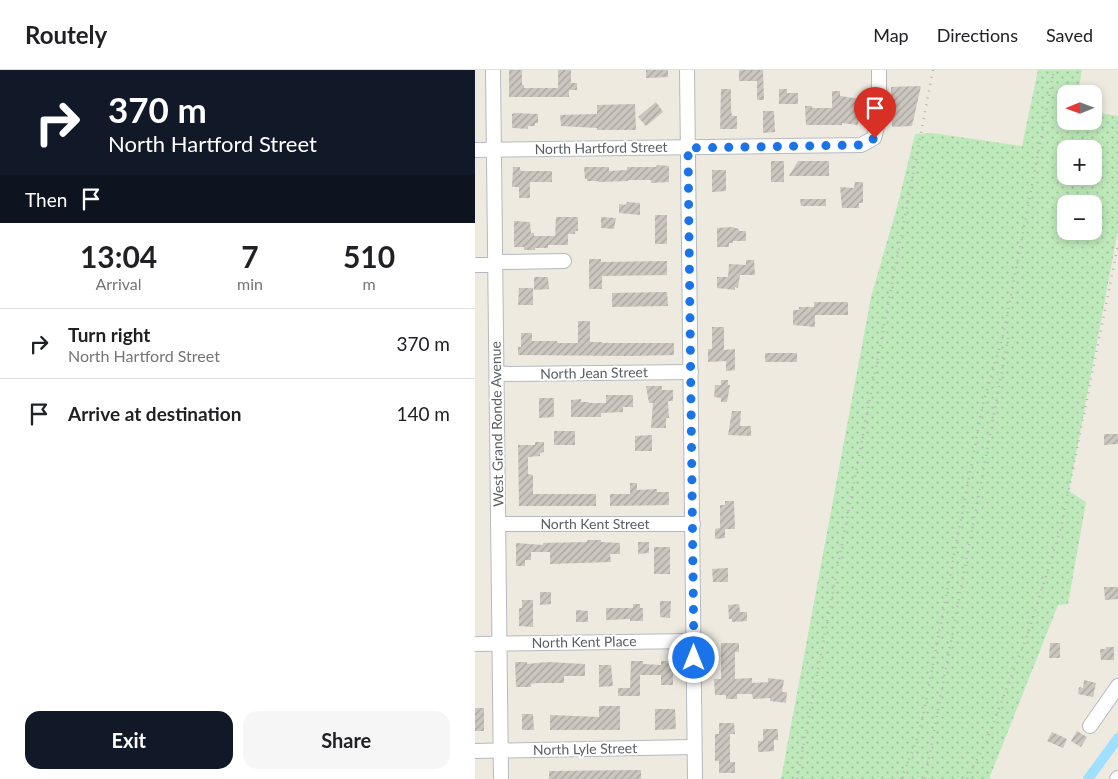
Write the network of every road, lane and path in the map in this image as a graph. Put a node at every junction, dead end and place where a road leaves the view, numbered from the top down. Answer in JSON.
{"nodes":[{"id":1,"x":493,"y":70,"type":"edge"},
{"id":2,"x":687,"y":70,"type":"edge"},
{"id":3,"x":879,"y":70,"type":"edge"},
{"id":4,"x":688,"y":148,"type":"junction"},
{"id":5,"x":475,"y":150,"type":"edge"},
{"id":6,"x":494,"y":150,"type":"junction"},
{"id":7,"x":565,"y":261,"type":"dead end"},
{"id":8,"x":495,"y":263,"type":"junction"},
{"id":9,"x":475,"y":265,"type":"edge"},
{"id":10,"x":691,"y":372,"type":"junction"},
{"id":11,"x":497,"y":374,"type":"junction"},
{"id":12,"x":498,"y":524,"type":"junction"},
{"id":13,"x":693,"y":524,"type":"junction"},
{"id":14,"x":694,"y":641,"type":"junction"},
{"id":15,"x":475,"y":644,"type":"edge"},
{"id":16,"x":499,"y":644,"type":"junction"},
{"id":17,"x":1118,"y":686,"type":"edge"},
{"id":18,"x":1089,"y":726,"type":"dead end"},
{"id":19,"x":694,"y":747,"type":"junction"},
{"id":20,"x":501,"y":750,"type":"junction"},
{"id":21,"x":475,"y":751,"type":"edge"},
{"id":22,"x":501,"y":779,"type":"edge"},
{"id":23,"x":695,"y":779,"type":"edge"}],
"edges":[{"from":1,"to":6,"type":"street","name":"West Grand Ronde Avenue"},
{"from":2,"to":4,"type":"street"},
{"from":3,"to":4,"type":"street","name":"North Hartford Street"},
{"from":4,"to":6,"type":"street","name":"North Hartford Street"},
{"from":4,"to":10,"type":"street"},
{"from":5,"to":6,"type":"street","name":"North Hartford Street"},
{"from":6,"to":8,"type":"street","name":"West Grand Ronde Avenue"},
{"from":7,"to":8,"type":"street"},
{"from":8,"to":9,"type":"street"},
{"from":8,"to":11,"type":"street","name":"West Grand Ronde Avenue"},
{"from":10,"to":11,"type":"street","name":"North Jean Street"},
{"from":10,"to":13,"type":"street"},
{"from":11,"to":12,"type":"street","name":"West Grand Ronde Avenue"},
{"from":12,"to":13,"type":"street","name":"North Kent Street"},
{"from":12,"to":16,"type":"street","name":"West Grand Ronde Avenue"},
{"from":13,"to":14,"type":"street"},
{"from":14,"to":16,"type":"street","name":"North Kent Place"},
{"from":14,"to":19,"type":"street"},
{"from":15,"to":16,"type":"street","name":"North Kent Place"},
{"from":16,"to":20,"type":"street","name":"West Grand Ronde Avenue"},
{"from":17,"to":18,"type":"street"},
{"from":19,"to":20,"type":"street","name":"North Lyle Street"},
{"from":19,"to":23,"type":"street"},
{"from":20,"to":21,"type":"street","name":"North Lyle Street"},
{"from":20,"to":22,"type":"street","name":"West Grand Ronde Avenue"}]}
